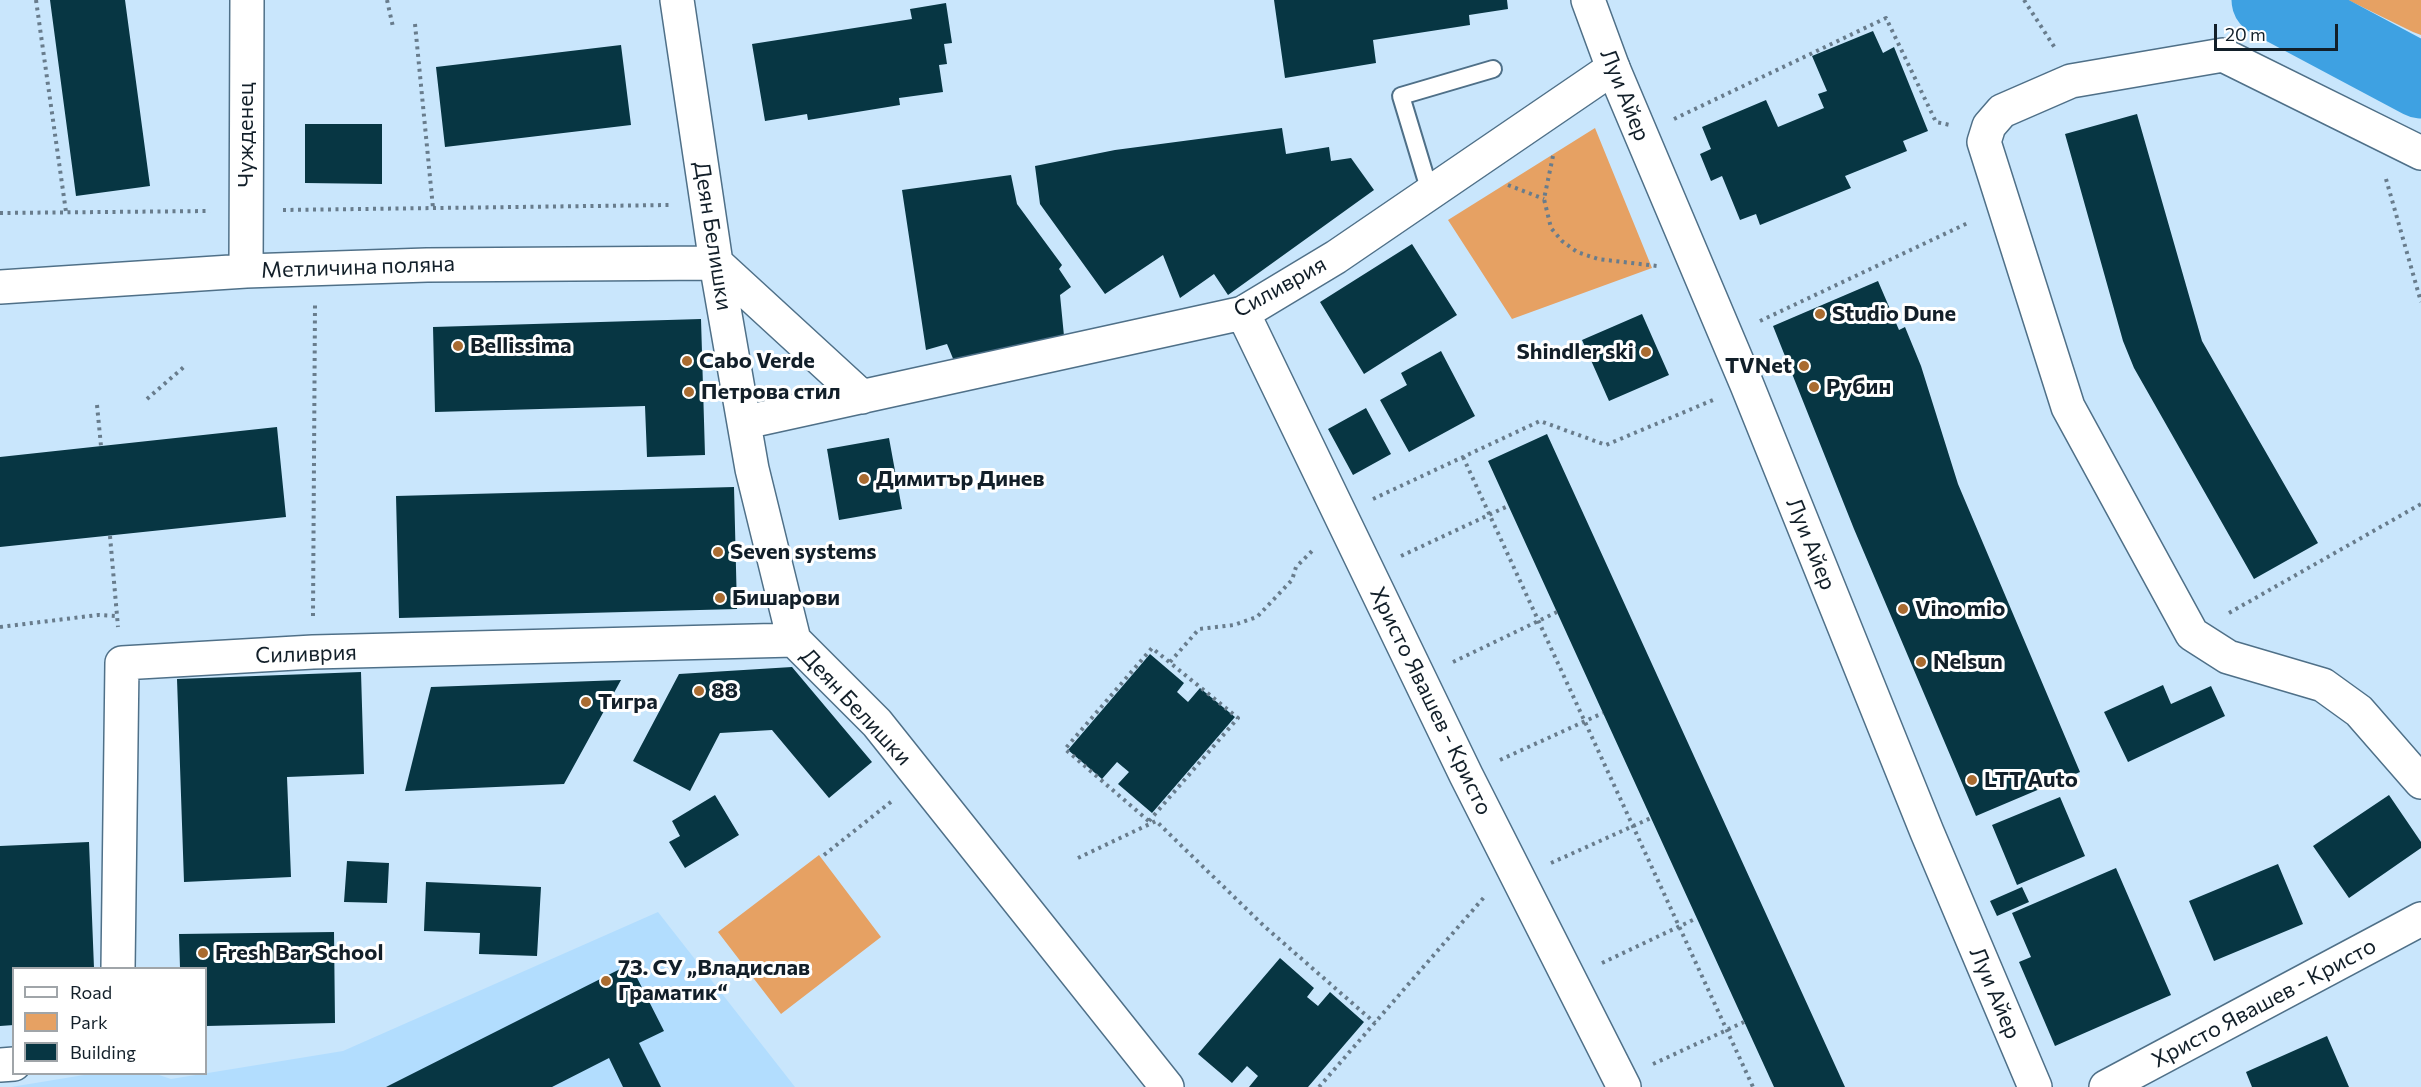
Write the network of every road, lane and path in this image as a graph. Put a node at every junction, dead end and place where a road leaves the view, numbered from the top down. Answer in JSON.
{"nodes":[{"id":1,"x":36,"y":0,"type":"edge"},
{"id":2,"x":246,"y":0,"type":"edge"},
{"id":3,"x":387,"y":0,"type":"edge"},
{"id":4,"x":677,"y":0,"type":"edge"},
{"id":5,"x":1588,"y":0,"type":"edge"},
{"id":6,"x":2024,"y":0,"type":"edge"},
{"id":7,"x":414,"y":24,"type":"dead end"},
{"id":8,"x":393,"y":27,"type":"dead end"},
{"id":9,"x":1613,"y":68,"type":"junction"},
{"id":10,"x":1493,"y":69,"type":"dead end"},
{"id":11,"x":2071,"y":81,"type":"junction"},
{"id":12,"x":2371,"y":127,"type":"junction"},
{"id":13,"x":1986,"y":133,"type":"junction"},
{"id":14,"x":1641,"y":134,"type":"junction"},
{"id":15,"x":2421,"y":153,"type":"edge"},
{"id":16,"x":1554,"y":155,"type":"dead end"},
{"id":17,"x":1430,"y":192,"type":"junction"},
{"id":18,"x":708,"y":204,"type":"junction"},
{"id":19,"x":2003,"y":207,"type":"junction"},
{"id":20,"x":433,"y":208,"type":"junction"},
{"id":21,"x":246,"y":210,"type":"junction"},
{"id":22,"x":66,"y":212,"type":"junction"},
{"id":23,"x":0,"y":213,"type":"edge"},
{"id":24,"x":716,"y":263,"type":"junction"},
{"id":25,"x":315,"y":268,"type":"junction"},
{"id":26,"x":246,"y":271,"type":"junction"},
{"id":27,"x":1699,"y":271,"type":"junction"},
{"id":28,"x":0,"y":287,"type":"edge"},
{"id":29,"x":2421,"y":302,"type":"edge"},
{"id":30,"x":1242,"y":313,"type":"junction"},
{"id":31,"x":1727,"y":337,"type":"junction"},
{"id":32,"x":185,"y":366,"type":"dead end"},
{"id":33,"x":1747,"y":385,"type":"junction"},
{"id":34,"x":862,"y":397,"type":"junction"},
{"id":35,"x":147,"y":399,"type":"dead end"},
{"id":36,"x":96,"y":405,"type":"dead end"},
{"id":37,"x":746,"y":422,"type":"junction"},
{"id":38,"x":101,"y":446,"type":"dead end"},
{"id":39,"x":1463,"y":457,"type":"junction"},
{"id":40,"x":2421,"y":504,"type":"edge"},
{"id":41,"x":1508,"y":506,"type":"dead end"},
{"id":42,"x":1341,"y":515,"type":"junction"},
{"id":43,"x":1490,"y":515,"type":"junction"},
{"id":44,"x":110,"y":536,"type":"dead end"},
{"id":45,"x":1368,"y":571,"type":"junction"},
{"id":46,"x":1557,"y":612,"type":"dead end"},
{"id":47,"x":116,"y":616,"type":"junction"},
{"id":48,"x":1538,"y":621,"type":"junction"},
{"id":49,"x":0,"y":627,"type":"edge"},
{"id":50,"x":2192,"y":634,"type":"junction"},
{"id":51,"x":794,"y":640,"type":"junction"},
{"id":52,"x":313,"y":652,"type":"junction"},
{"id":53,"x":1170,"y":662,"type":"junction"},
{"id":54,"x":122,"y":663,"type":"junction"},
{"id":55,"x":1420,"y":678,"type":"junction"},
{"id":56,"x":1603,"y":713,"type":"dead end"},
{"id":57,"x":1584,"y":722,"type":"junction"},
{"id":58,"x":1467,"y":775,"type":"junction"},
{"id":59,"x":921,"y":778,"type":"junction"},
{"id":60,"x":2421,"y":782,"type":"edge"},
{"id":61,"x":1651,"y":818,"type":"dead end"},
{"id":62,"x":1150,"y":822,"type":"junction"},
{"id":63,"x":1632,"y":826,"type":"junction"},
{"id":64,"x":824,"y":855,"type":"dead end"},
{"id":65,"x":1078,"y":858,"type":"dead end"},
{"id":66,"x":1517,"y":879,"type":"junction"},
{"id":67,"x":1696,"y":918,"type":"dead end"},
{"id":68,"x":2421,"y":919,"type":"edge"},
{"id":69,"x":1679,"y":927,"type":"junction"},
{"id":70,"x":118,"y":967,"type":"edge"},
{"id":71,"x":1568,"y":978,"type":"junction"},
{"id":72,"x":1744,"y":1022,"type":"dead end"},
{"id":73,"x":1375,"y":1023,"type":"junction"},
{"id":74,"x":1726,"y":1030,"type":"junction"},
{"id":75,"x":1622,"y":1083,"type":"edge"},
{"id":76,"x":1167,"y":1087,"type":"edge"},
{"id":77,"x":1319,"y":1087,"type":"edge"},
{"id":78,"x":1753,"y":1087,"type":"edge"},
{"id":79,"x":2035,"y":1087,"type":"edge"},
{"id":80,"x":2106,"y":1087,"type":"edge"}],
"edges":[{"from":1,"to":22,"type":"path"},
{"from":2,"to":21,"type":"street","name":"Чужденец"},
{"from":3,"to":8,"type":"path"},
{"from":4,"to":18,"type":"street","name":"Деян Белишки"},
{"from":5,"to":9,"type":"street","name":"Луи Айер"},
{"from":6,"to":11,"type":"path"},
{"from":7,"to":20,"type":"path"},
{"from":9,"to":14,"type":"street","name":"Луи Айер"},
{"from":9,"to":17,"type":"street","name":"Силиврия"},
{"from":10,"to":17,"type":"lane"},
{"from":11,"to":12,"type":"street"},
{"from":11,"to":13,"type":"street"},
{"from":12,"to":15,"type":"street"},
{"from":12,"to":29,"type":"path"},
{"from":13,"to":14,"type":"path"},
{"from":13,"to":19,"type":"street"},
{"from":14,"to":27,"type":"street","name":"Луи Айер"},
{"from":16,"to":27,"type":"path"},
{"from":17,"to":30,"type":"street","name":"Силиврия"},
{"from":18,"to":20,"type":"path"},
{"from":18,"to":24,"type":"street","name":"Деян Белишки"},
{"from":19,"to":31,"type":"path"},
{"from":19,"to":50,"type":"street"},
{"from":20,"to":21,"type":"path"},
{"from":21,"to":22,"type":"path"},
{"from":21,"to":26,"type":"street","name":"Чужденец"},
{"from":22,"to":23,"type":"path"},
{"from":24,"to":25,"type":"street","name":"Метличина поляна"},
{"from":24,"to":34,"type":"street"},
{"from":24,"to":37,"type":"street","name":"Деян Белишки"},
{"from":25,"to":26,"type":"street","name":"Метличина поляна"},
{"from":25,"to":52,"type":"path"},
{"from":26,"to":28,"type":"street","name":"Метличина поляна"},
{"from":27,"to":31,"type":"street","name":"Луи Айер"},
{"from":30,"to":34,"type":"street","name":"Силиврия"},
{"from":30,"to":42,"type":"street","name":"Христо Явашев - Кристо"},
{"from":31,"to":33,"type":"street","name":"Луи Айер"},
{"from":32,"to":35,"type":"path"},
{"from":33,"to":39,"type":"path"},
{"from":33,"to":79,"type":"street","name":"Луи Айер"},
{"from":34,"to":37,"type":"street","name":"Силиврия"},
{"from":36,"to":38,"type":"path"},
{"from":37,"to":51,"type":"street","name":"Деян Белишки"},
{"from":39,"to":42,"type":"path"},
{"from":39,"to":43,"type":"path"},
{"from":40,"to":50,"type":"path"},
{"from":41,"to":43,"type":"path"},
{"from":42,"to":45,"type":"street","name":"Христо Явашев - Кристо"},
{"from":42,"to":53,"type":"path"},
{"from":43,"to":45,"type":"path"},
{"from":43,"to":48,"type":"path"},
{"from":44,"to":47,"type":"path"},
{"from":45,"to":55,"type":"street","name":"Христо Явашев - Кристо"},
{"from":46,"to":48,"type":"path"},
{"from":47,"to":49,"type":"path"},
{"from":47,"to":54,"type":"path"},
{"from":48,"to":55,"type":"path"},
{"from":48,"to":57,"type":"path"},
{"from":50,"to":60,"type":"street"},
{"from":51,"to":52,"type":"street","name":"Силиврия"},
{"from":51,"to":59,"type":"street","name":"Деян Белишки"},
{"from":52,"to":54,"type":"street","name":"Силиврия"},
{"from":53,"to":62,"type":"path"},
{"from":53,"to":62,"type":"path"},
{"from":54,"to":70,"type":"street"},
{"from":55,"to":58,"type":"street","name":"Христо Явашев - Кристо"},
{"from":56,"to":57,"type":"path"},
{"from":57,"to":58,"type":"path"},
{"from":57,"to":63,"type":"path"},
{"from":58,"to":66,"type":"street","name":"Христо Явашев - Кристо"},
{"from":59,"to":64,"type":"path"},
{"from":59,"to":76,"type":"street","name":"Деян Белишки"},
{"from":61,"to":63,"type":"path"},
{"from":62,"to":65,"type":"path"},
{"from":62,"to":73,"type":"path"},
{"from":63,"to":66,"type":"path"},
{"from":63,"to":69,"type":"path"},
{"from":66,"to":71,"type":"street","name":"Христо Явашев - Кристо"},
{"from":66,"to":73,"type":"path"},
{"from":67,"to":69,"type":"path"},
{"from":68,"to":80,"type":"street","name":"Христо Явашев - Кристо"},
{"from":69,"to":71,"type":"path"},
{"from":69,"to":74,"type":"path"},
{"from":71,"to":75,"type":"street","name":"Христо Явашев - Кристо"},
{"from":72,"to":74,"type":"path"},
{"from":73,"to":77,"type":"path"},
{"from":74,"to":75,"type":"path"},
{"from":74,"to":78,"type":"path"}]}
